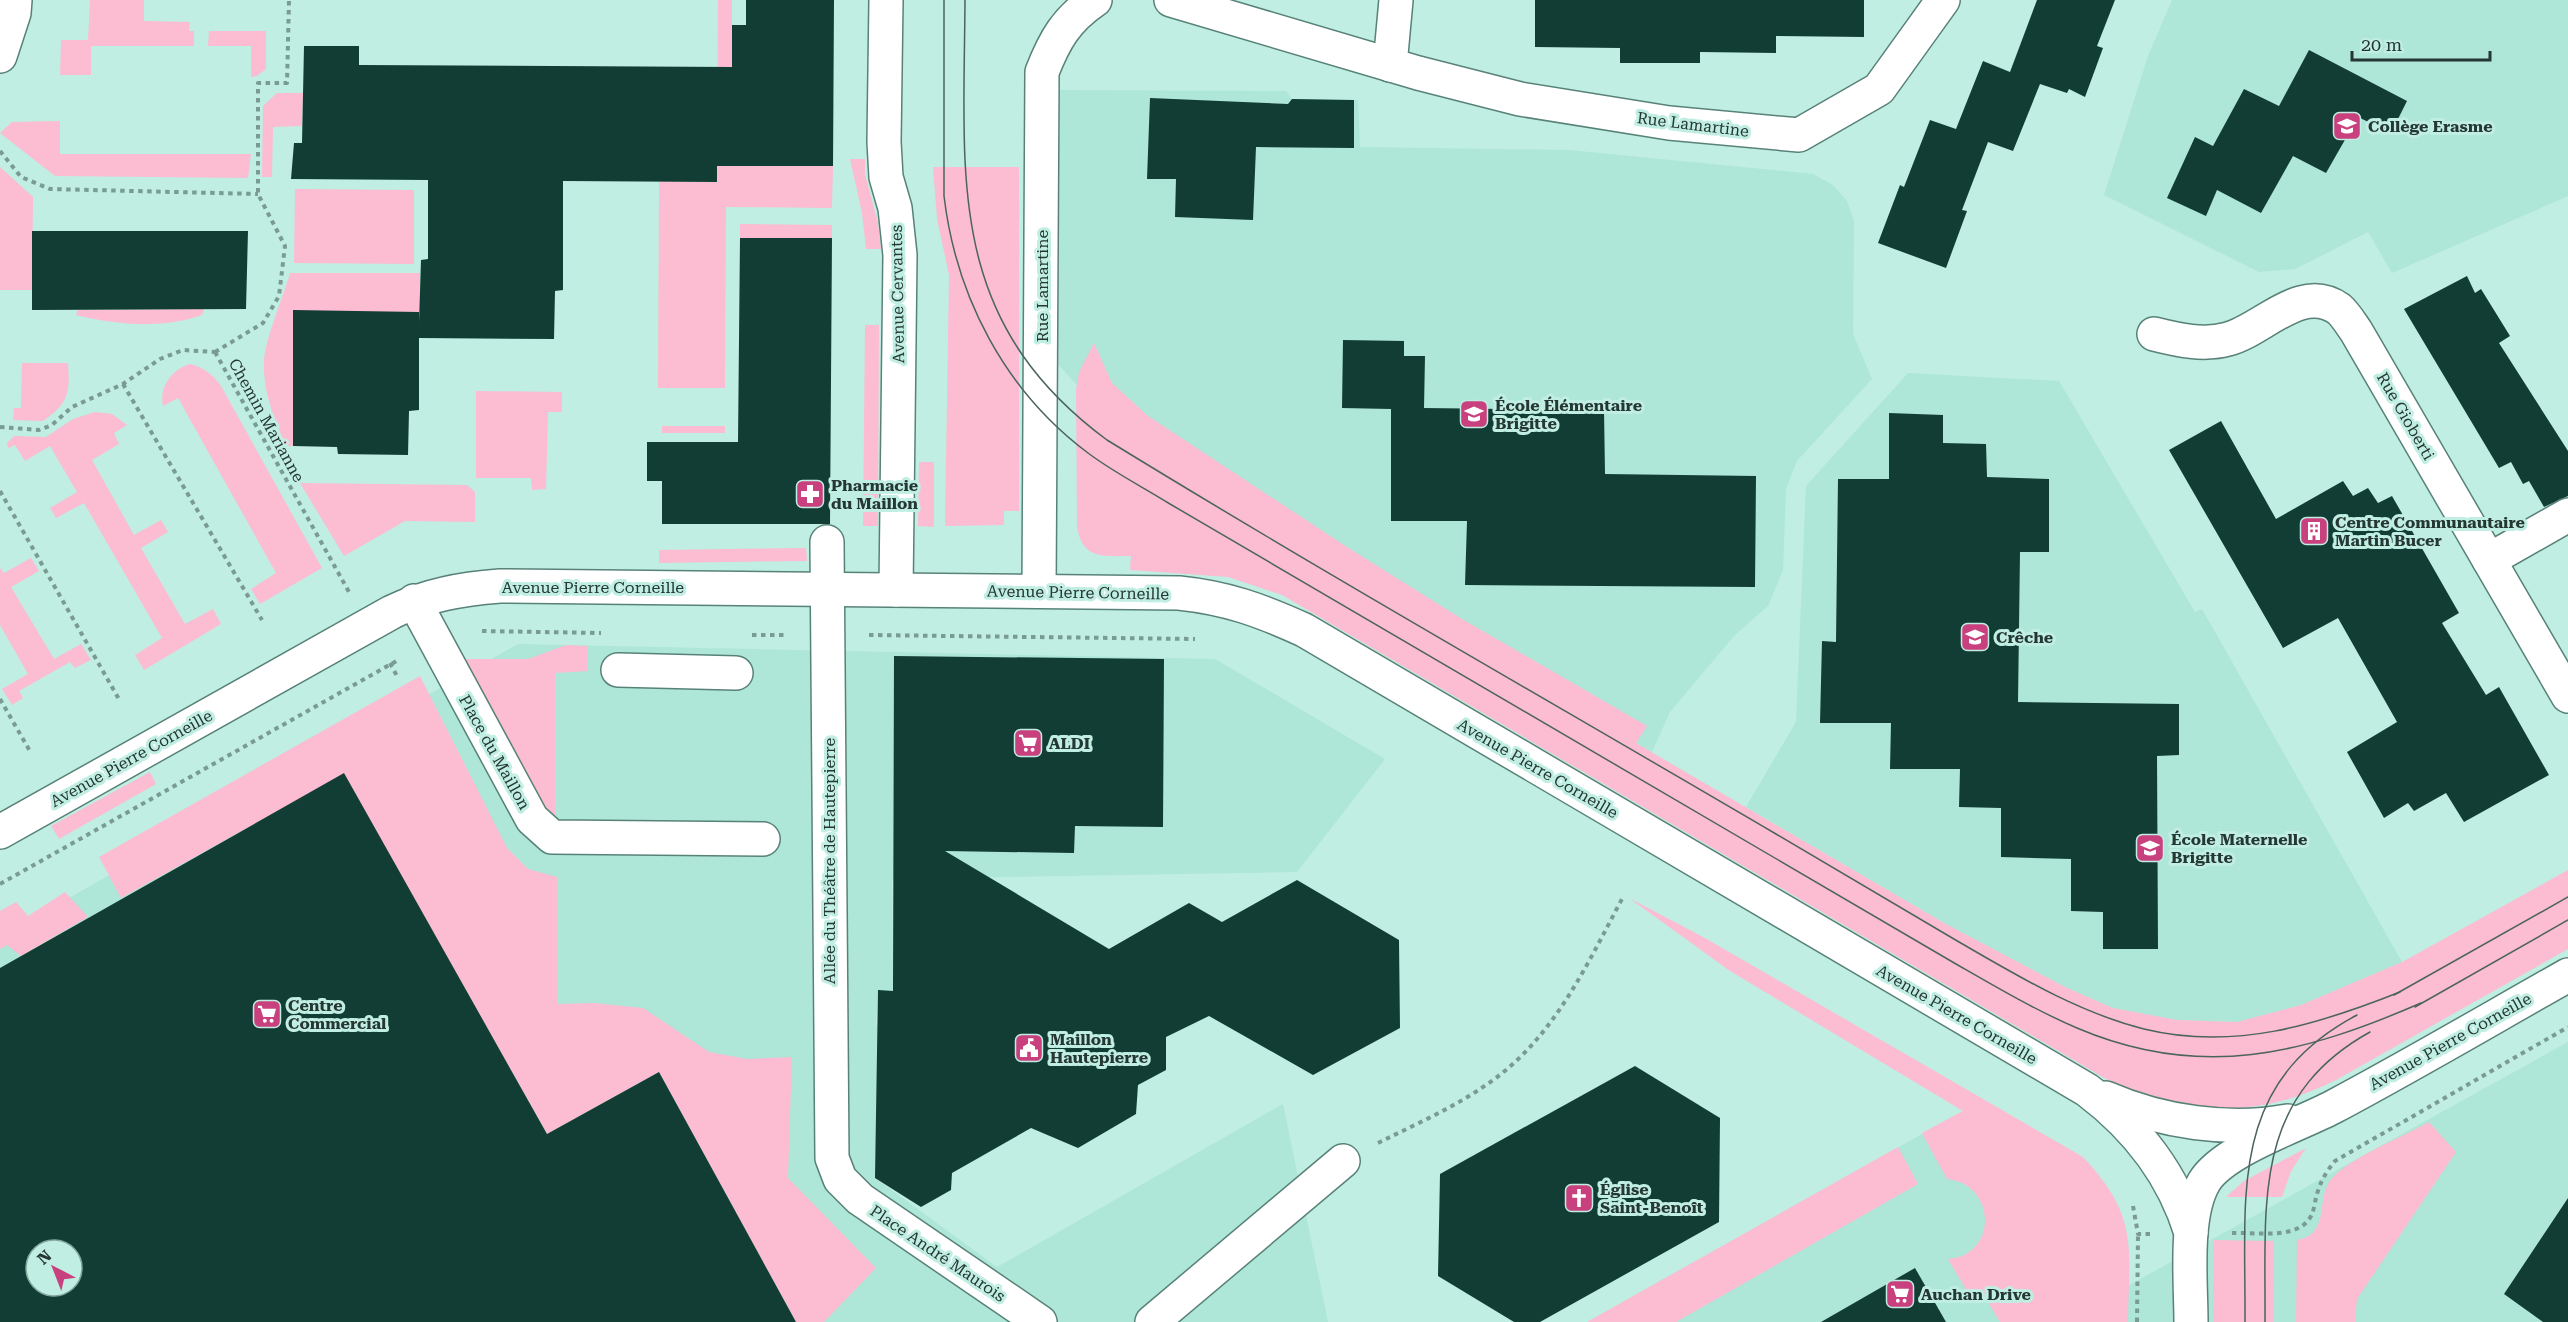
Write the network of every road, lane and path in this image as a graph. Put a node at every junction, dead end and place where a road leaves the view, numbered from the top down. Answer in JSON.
{"nodes":[{"id":1,"x":15,"y":0,"type":"edge"},
{"id":2,"x":289,"y":0,"type":"edge"},
{"id":3,"x":886,"y":0,"type":"edge"},
{"id":4,"x":1095,"y":0,"type":"edge"},
{"id":5,"x":1171,"y":0,"type":"edge"},
{"id":6,"x":1396,"y":0,"type":"edge"},
{"id":7,"x":1943,"y":0,"type":"edge"},
{"id":8,"x":0,"y":56,"type":"edge"},
{"id":9,"x":1390,"y":65,"type":"junction"},
{"id":10,"x":0,"y":151,"type":"edge"},
{"id":11,"x":258,"y":194,"type":"junction"},
{"id":12,"x":2154,"y":334,"type":"dead end"},
{"id":13,"x":215,"y":352,"type":"junction"},
{"id":14,"x":123,"y":384,"type":"junction"},
{"id":15,"x":0,"y":427,"type":"edge"},
{"id":16,"x":0,"y":491,"type":"edge"},
{"id":17,"x":2568,"y":515,"type":"edge"},
{"id":18,"x":827,"y":542,"type":"dead end"},
{"id":19,"x":2489,"y":560,"type":"junction"},
{"id":20,"x":827,"y":589,"type":"junction"},
{"id":21,"x":896,"y":590,"type":"junction"},
{"id":22,"x":1039,"y":591,"type":"junction"},
{"id":23,"x":414,"y":601,"type":"junction"},
{"id":24,"x":262,"y":620,"type":"dead end"},
{"id":25,"x":369,"y":625,"type":"junction"},
{"id":26,"x":618,"y":670,"type":"dead end"},
{"id":27,"x":736,"y":673,"type":"dead end"},
{"id":28,"x":2568,"y":696,"type":"edge"},
{"id":29,"x":0,"y":699,"type":"edge"},
{"id":30,"x":120,"y":701,"type":"dead end"},
{"id":31,"x":30,"y":753,"type":"dead end"},
{"id":32,"x":0,"y":832,"type":"edge"},
{"id":33,"x":763,"y":839,"type":"dead end"},
{"id":34,"x":1622,"y":899,"type":"dead end"},
{"id":35,"x":2568,"y":975,"type":"edge"},
{"id":36,"x":2087,"y":1090,"type":"junction"},
{"id":37,"x":2333,"y":1107,"type":"junction"},
{"id":38,"x":1343,"y":1161,"type":"joint"},
{"id":39,"x":840,"y":1179,"type":"joint"},
{"id":40,"x":2192,"y":1233,"type":"junction"},
{"id":41,"x":2138,"y":1234,"type":"dead end"},
{"id":42,"x":1040,"y":1322,"type":"edge"},
{"id":43,"x":1152,"y":1322,"type":"edge"},
{"id":44,"x":2137,"y":1322,"type":"edge"},
{"id":45,"x":2191,"y":1322,"type":"edge"}],
"edges":[{"from":1,"to":8,"type":"street"},
{"from":2,"to":11,"type":"path"},
{"from":3,"to":21,"type":"street","name":"Avenue Cervantes"},
{"from":4,"to":22,"type":"street","name":"Rue Lamartine"},
{"from":5,"to":9,"type":"street","name":"Rue Lamartine"},
{"from":6,"to":9,"type":"street"},
{"from":7,"to":9,"type":"street","name":"Rue Lamartine"},
{"from":10,"to":11,"type":"path"},
{"from":11,"to":13,"type":"path","name":"Chemin Marianne"},
{"from":12,"to":19,"type":"street","name":"Rue Gioberti"},
{"from":13,"to":14,"type":"path"},
{"from":13,"to":25,"type":"path","name":"Chemin Marianne"},
{"from":14,"to":15,"type":"path"},
{"from":14,"to":24,"type":"path"},
{"from":16,"to":30,"type":"path"},
{"from":17,"to":19,"type":"street"},
{"from":18,"to":20,"type":"street","name":"Allée du Théâtre de Hautepierre"},
{"from":19,"to":28,"type":"street","name":"Rue Gioberti"},
{"from":20,"to":21,"type":"street","name":"Avenue Pierre Corneille"},
{"from":20,"to":23,"type":"street","name":"Avenue Pierre Corneille"},
{"from":20,"to":39,"type":"street","name":"Allée du Théâtre de Hautepierre"},
{"from":21,"to":22,"type":"street","name":"Avenue Pierre Corneille"},
{"from":22,"to":36,"type":"street","name":"Avenue Pierre Corneille"},
{"from":23,"to":25,"type":"street","name":"Avenue Pierre Corneille"},
{"from":23,"to":33,"type":"street","name":"Place du Maillon"},
{"from":25,"to":32,"type":"street","name":"Avenue Pierre Corneille"},
{"from":26,"to":27,"type":"street"},
{"from":29,"to":31,"type":"path"},
{"from":34,"to":38,"type":"path"},
{"from":35,"to":37,"type":"street","name":"Avenue Pierre Corneille"},
{"from":36,"to":37,"type":"street","name":"Avenue Pierre Corneille"},
{"from":36,"to":40,"type":"street","name":"Avenue Pierre Corneille"},
{"from":37,"to":40,"type":"street","name":"Avenue Pierre Corneille"},
{"from":38,"to":43,"type":"street"},
{"from":39,"to":42,"type":"street","name":"Place André Maurois"},
{"from":40,"to":45,"type":"street"},
{"from":41,"to":44,"type":"path"}]}
